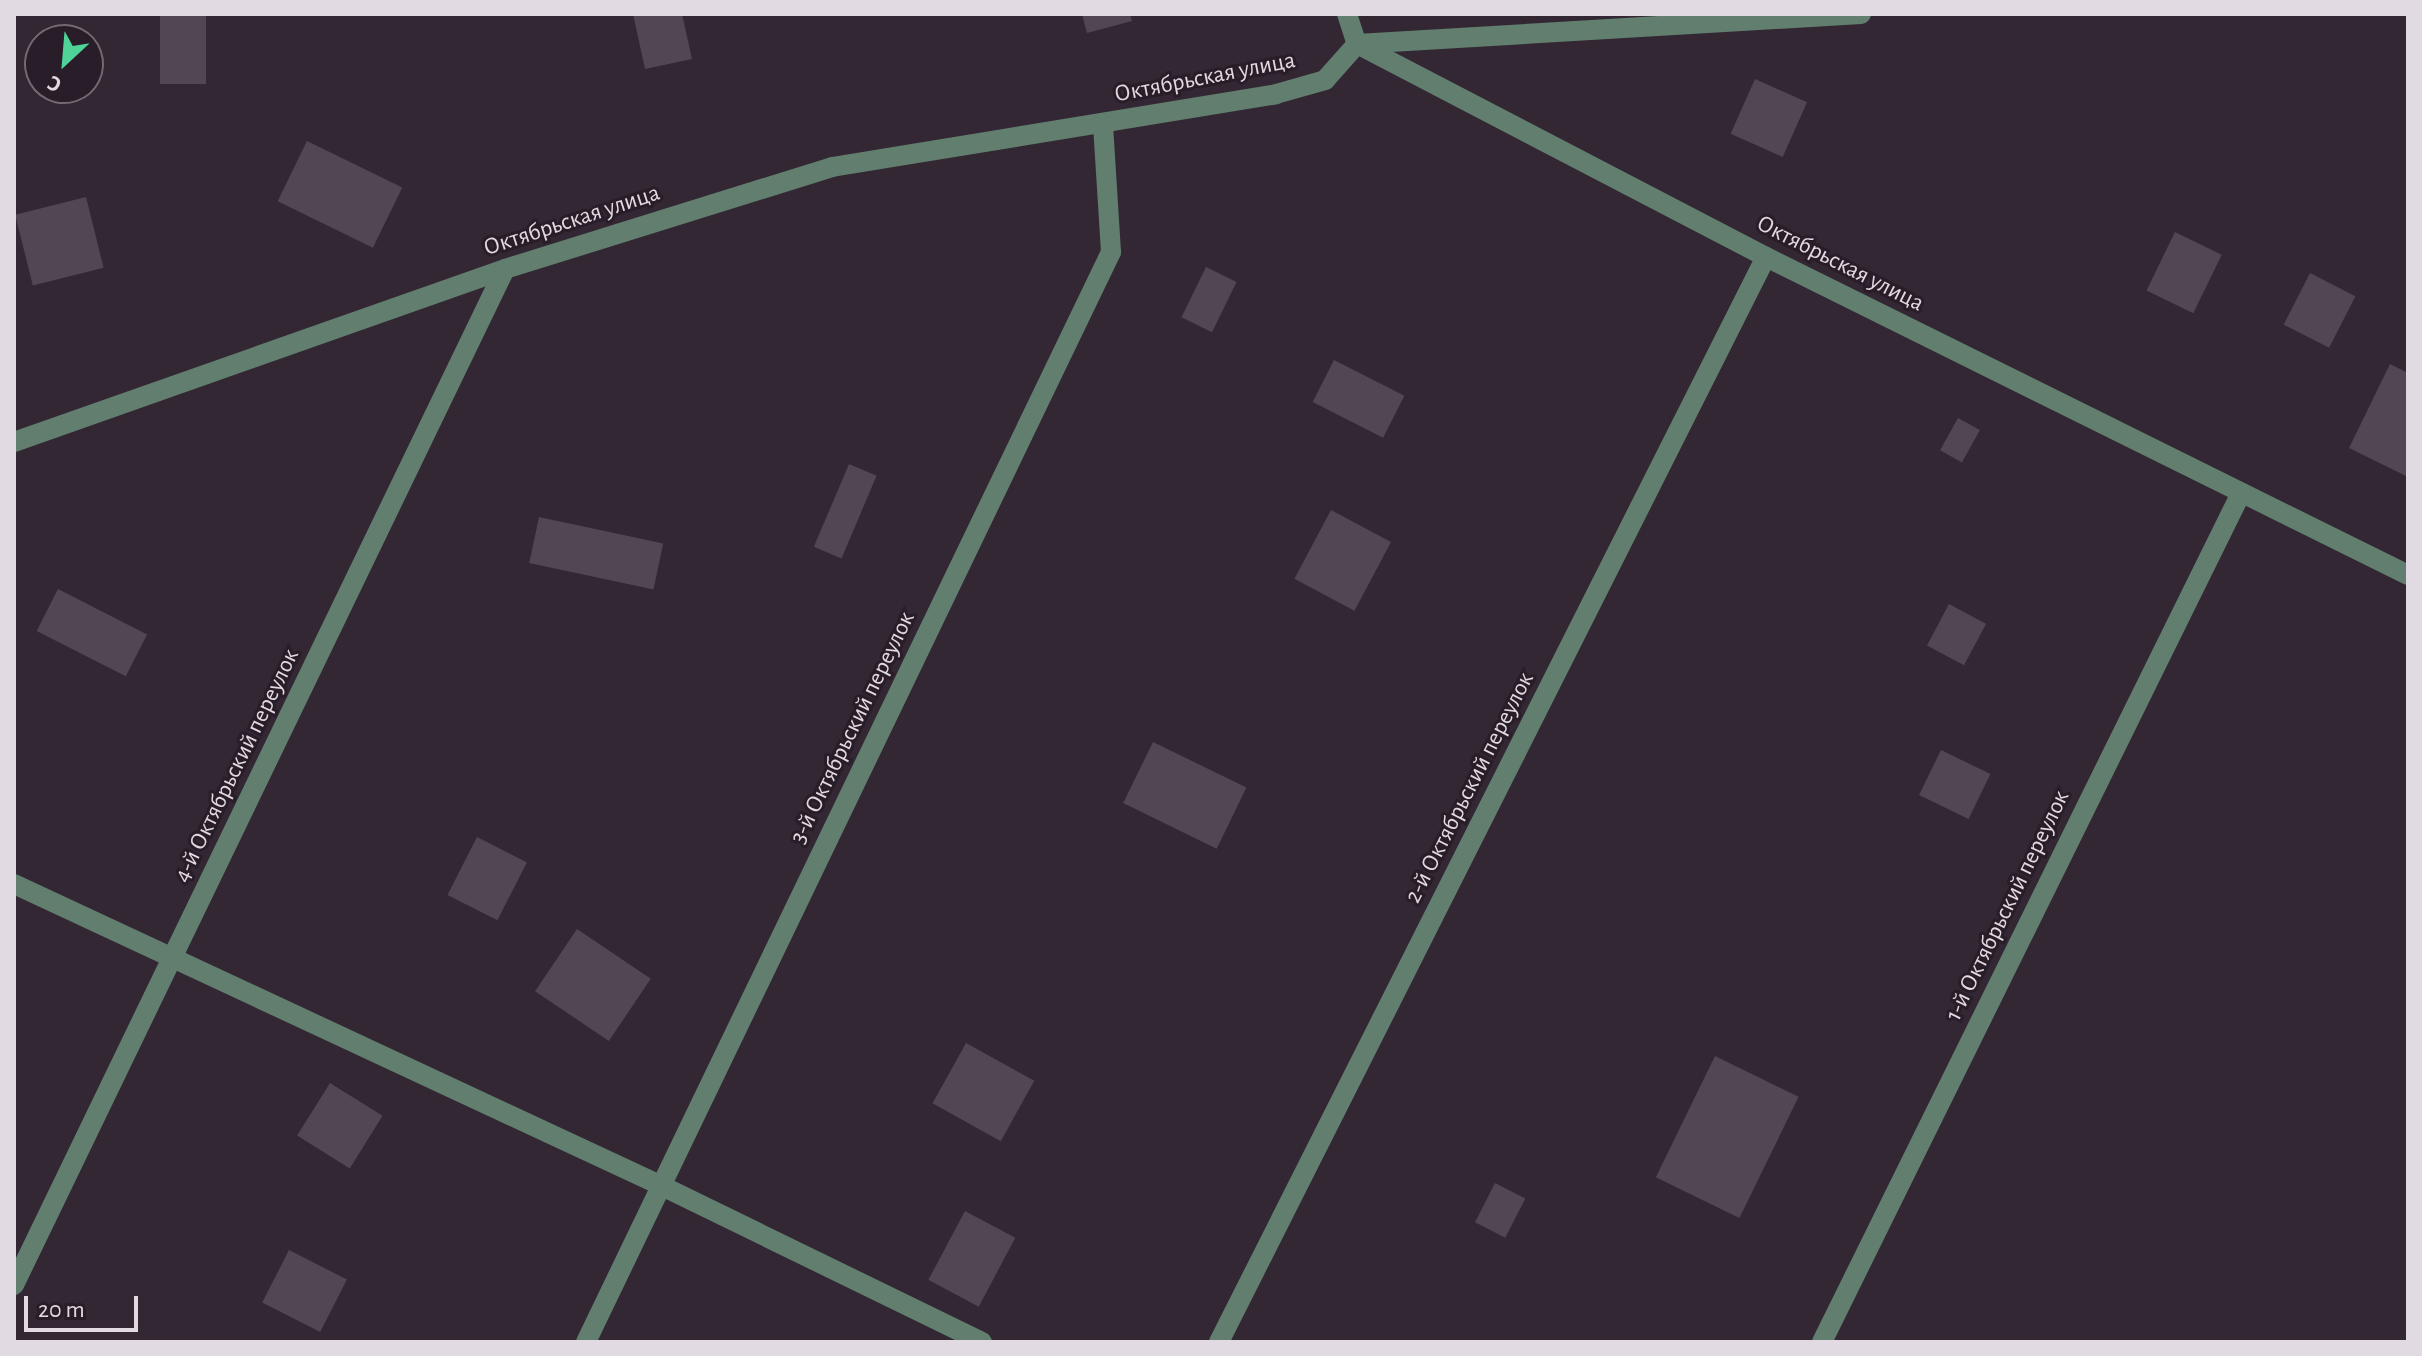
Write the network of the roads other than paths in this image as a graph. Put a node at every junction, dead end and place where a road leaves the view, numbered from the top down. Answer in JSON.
{"nodes":[{"id":1,"x":1347,"y":14,"type":"edge"},
{"id":2,"x":1861,"y":14,"type":"edge"},
{"id":3,"x":1357,"y":44,"type":"junction"},
{"id":4,"x":1103,"y":124,"type":"junction"},
{"id":5,"x":1766,"y":257,"type":"junction"},
{"id":6,"x":505,"y":269,"type":"junction"},
{"id":7,"x":14,"y":442,"type":"edge"},
{"id":8,"x":2241,"y":493,"type":"junction"},
{"id":9,"x":2408,"y":575,"type":"edge"},
{"id":10,"x":14,"y":884,"type":"edge"},
{"id":11,"x":173,"y":958,"type":"junction"},
{"id":12,"x":662,"y":1186,"type":"junction"},
{"id":13,"x":14,"y":1285,"type":"edge"},
{"id":14,"x":586,"y":1342,"type":"edge"},
{"id":15,"x":982,"y":1342,"type":"edge"},
{"id":16,"x":1219,"y":1342,"type":"edge"},
{"id":17,"x":1822,"y":1342,"type":"edge"}],
"edges":[{"from":1,"to":3,"type":"street"},
{"from":2,"to":3,"type":"street"},
{"from":3,"to":4,"type":"street","name":"Октябрьская улица"},
{"from":3,"to":5,"type":"street","name":"Октябрьская улица"},
{"from":4,"to":6,"type":"street","name":"Октябрьская улица"},
{"from":4,"to":12,"type":"street","name":"3-й Октябрьский переулок"},
{"from":5,"to":8,"type":"street","name":"Октябрьская улица"},
{"from":5,"to":16,"type":"street","name":"2-й Октябрьский переулок"},
{"from":6,"to":7,"type":"street","name":"Октябрьская улица"},
{"from":6,"to":11,"type":"street","name":"4-й Октябрьский переулок"},
{"from":8,"to":9,"type":"street","name":"Октябрьская улица"},
{"from":8,"to":17,"type":"street","name":"1-й Октябрьский переулок"},
{"from":10,"to":11,"type":"street"},
{"from":11,"to":12,"type":"street"},
{"from":11,"to":13,"type":"street","name":"4-й Октябрьский переулок"},
{"from":12,"to":14,"type":"street","name":"3-й Октябрьский переулок"},
{"from":12,"to":15,"type":"street"}]}
